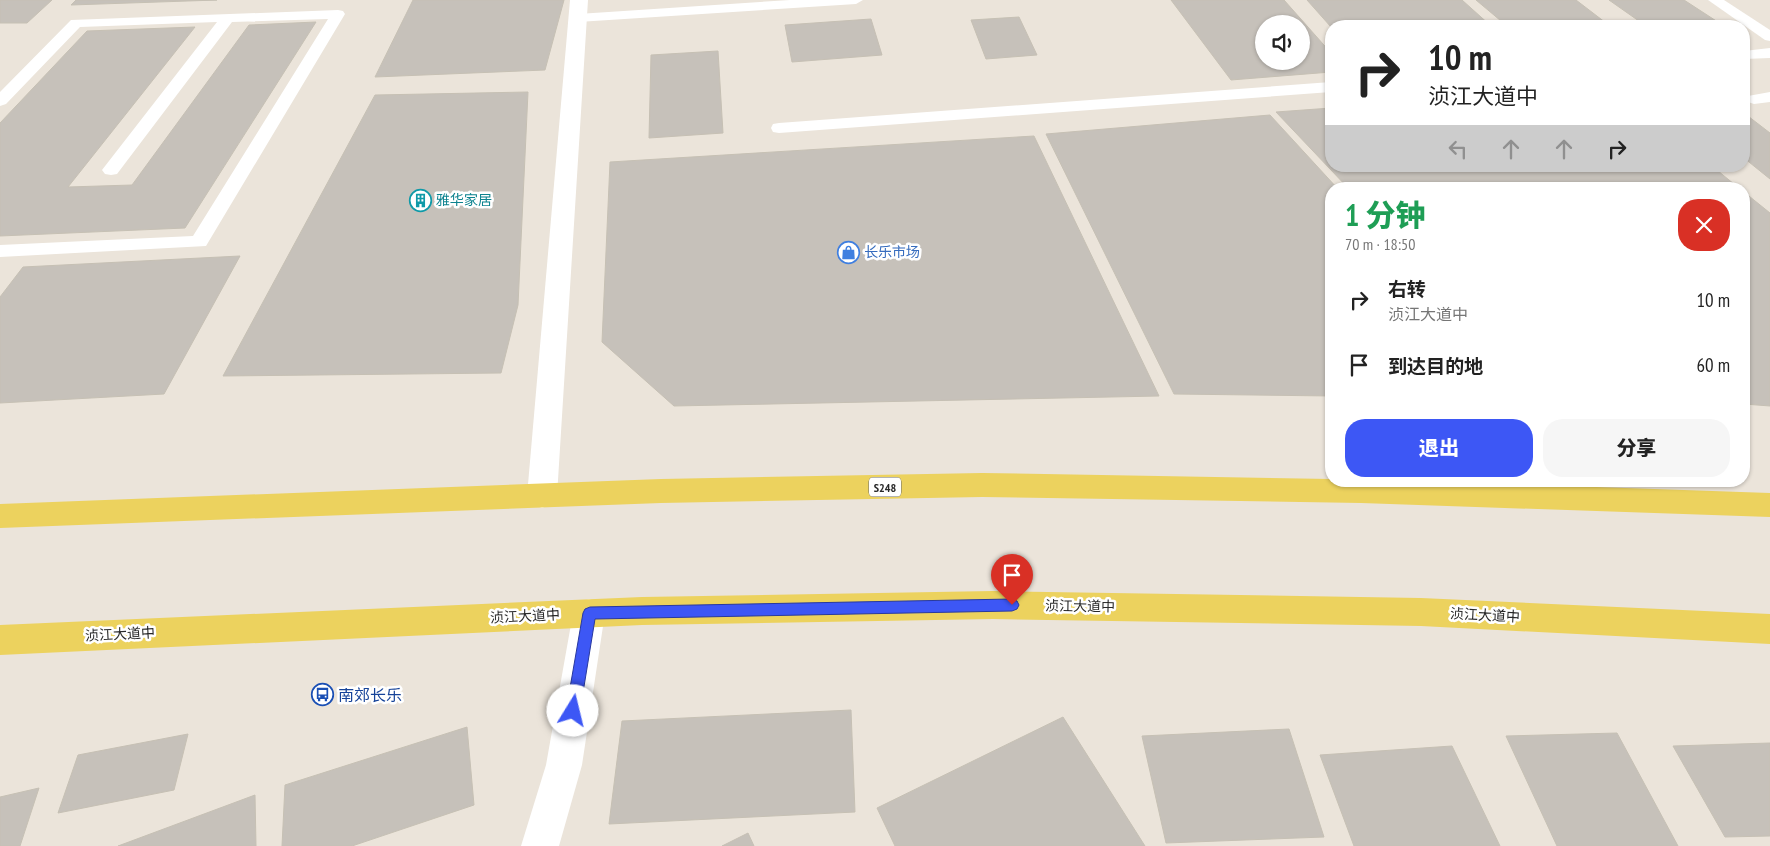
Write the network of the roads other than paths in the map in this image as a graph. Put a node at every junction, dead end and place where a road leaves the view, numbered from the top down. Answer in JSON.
{"nodes":[{"id":1,"x":856,"y":0,"type":"edge"},
{"id":2,"x":1715,"y":0,"type":"edge"},
{"id":3,"x":578,"y":9,"type":"edge"},
{"id":4,"x":228,"y":18,"type":"junction"},
{"id":5,"x":1745,"y":20,"type":"edge"},
{"id":6,"x":1750,"y":24,"type":"edge"},
{"id":7,"x":1770,"y":37,"type":"edge"},
{"id":8,"x":1770,"y":54,"type":"edge"},
{"id":9,"x":1750,"y":56,"type":"edge"},
{"id":10,"x":1325,"y":87,"type":"edge"},
{"id":11,"x":1770,"y":97,"type":"edge"},
{"id":12,"x":1754,"y":98,"type":"dead end"},
{"id":13,"x":0,"y":101,"type":"edge"},
{"id":14,"x":779,"y":128,"type":"dead end"},
{"id":15,"x":111,"y":170,"type":"dead end"},
{"id":16,"x":2,"y":253,"type":"edge"},
{"id":17,"x":542,"y":496,"type":"junction"},
{"id":18,"x":1770,"y":505,"type":"edge"},
{"id":19,"x":0,"y":516,"type":"edge"},
{"id":20,"x":590,"y":613,"type":"junction"},
{"id":21,"x":1770,"y":629,"type":"edge"},
{"id":22,"x":0,"y":640,"type":"edge"},
{"id":23,"x":540,"y":846,"type":"edge"}],
"edges":[{"from":1,"to":3,"type":"lane"},
{"from":2,"to":5,"type":"lane"},
{"from":3,"to":17,"type":"street"},
{"from":4,"to":13,"type":"lane"},
{"from":4,"to":15,"type":"lane"},
{"from":4,"to":16,"type":"lane"},
{"from":6,"to":7,"type":"lane"},
{"from":8,"to":9,"type":"lane"},
{"from":10,"to":14,"type":"lane"},
{"from":11,"to":12,"type":"lane"},
{"from":17,"to":18,"type":"main road","number":"S248"},
{"from":17,"to":19,"type":"main road","number":"S248"},
{"from":20,"to":21,"type":"main road","name":"浈江大道中"},
{"from":20,"to":22,"type":"main road","name":"浈江大道中"},
{"from":20,"to":23,"type":"street"}]}
